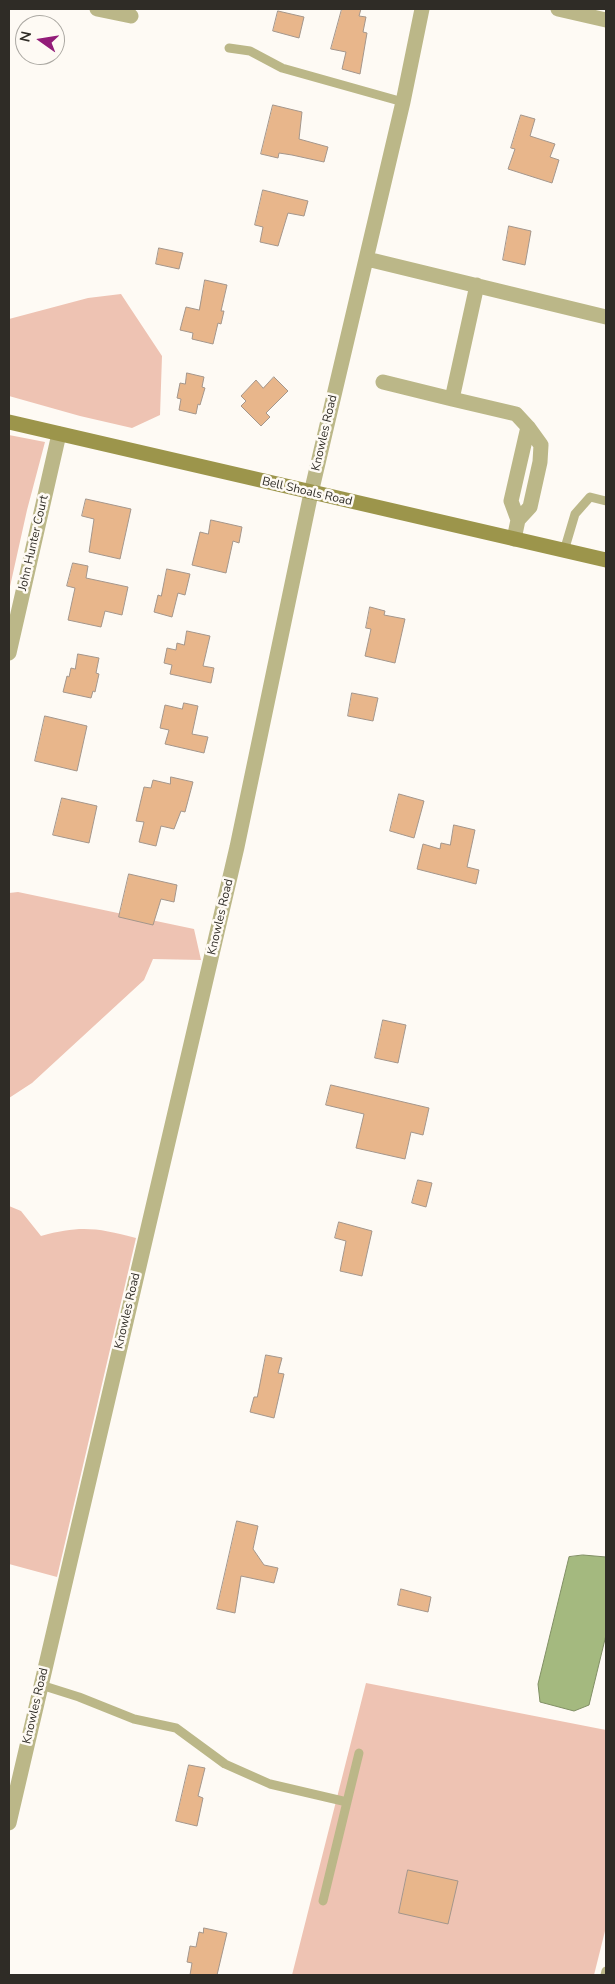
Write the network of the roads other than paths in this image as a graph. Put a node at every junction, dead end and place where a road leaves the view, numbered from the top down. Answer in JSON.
{"nodes":[{"id":1,"x":97,"y":9,"type":"edge"},
{"id":2,"x":422,"y":9,"type":"edge"},
{"id":3,"x":558,"y":9,"type":"edge"},
{"id":4,"x":130,"y":16,"type":"dead end"},
{"id":5,"x":606,"y":20,"type":"edge"},
{"id":6,"x":229,"y":48,"type":"dead end"},
{"id":7,"x":403,"y":102,"type":"junction"},
{"id":8,"x":367,"y":258,"type":"junction"},
{"id":9,"x":477,"y":285,"type":"junction"},
{"id":10,"x":606,"y":317,"type":"edge"},
{"id":11,"x":383,"y":382,"type":"dead end"},
{"id":12,"x":452,"y":399,"type":"junction"},
{"id":13,"x":9,"y":422,"type":"edge"},
{"id":14,"x":528,"y":427,"type":"junction"},
{"id":15,"x":59,"y":434,"type":"junction"},
{"id":16,"x":519,"y":464,"type":"junction"},
{"id":17,"x":539,"y":469,"type":"junction"},
{"id":18,"x":311,"y":493,"type":"junction"},
{"id":19,"x":606,"y":501,"type":"edge"},
{"id":20,"x":518,"y":520,"type":"junction"},
{"id":21,"x":514,"y":539,"type":"junction"},
{"id":22,"x":564,"y":551,"type":"junction"},
{"id":23,"x":606,"y":560,"type":"edge"},
{"id":24,"x":9,"y":653,"type":"edge"},
{"id":25,"x":41,"y":1685,"type":"junction"},
{"id":26,"x":359,"y":1752,"type":"dead end"},
{"id":27,"x":347,"y":1802,"type":"junction"},
{"id":28,"x":9,"y":1823,"type":"edge"},
{"id":29,"x":323,"y":1901,"type":"dead end"},
{"id":30,"x":606,"y":1970,"type":"edge"},
{"id":31,"x":605,"y":1975,"type":"edge"}],
"edges":[{"from":1,"to":4,"type":"street"},
{"from":2,"to":7,"type":"street","name":"Knowles Road"},
{"from":3,"to":5,"type":"street"},
{"from":6,"to":7,"type":"lane"},
{"from":7,"to":8,"type":"street","name":"Knowles Road"},
{"from":8,"to":9,"type":"street"},
{"from":8,"to":18,"type":"street","name":"Knowles Road"},
{"from":9,"to":10,"type":"street"},
{"from":9,"to":12,"type":"street"},
{"from":11,"to":12,"type":"street"},
{"from":12,"to":14,"type":"street"},
{"from":13,"to":15,"type":"main road","name":"Bell Shoals Road"},
{"from":14,"to":16,"type":"street"},
{"from":14,"to":17,"type":"street"},
{"from":15,"to":18,"type":"main road","name":"Bell Shoals Road"},
{"from":15,"to":24,"type":"street","name":"John Hunter Court"},
{"from":16,"to":17,"type":"street"},
{"from":16,"to":20,"type":"street"},
{"from":17,"to":20,"type":"street"},
{"from":18,"to":21,"type":"main road","name":"Bell Shoals Road"},
{"from":18,"to":25,"type":"street","name":"Knowles Road"},
{"from":19,"to":22,"type":"lane"},
{"from":20,"to":21,"type":"street"},
{"from":21,"to":22,"type":"main road","name":"Bell Shoals Road"},
{"from":22,"to":23,"type":"main road","name":"Bell Shoals Road"},
{"from":25,"to":27,"type":"lane"},
{"from":25,"to":28,"type":"street","name":"Knowles Road"},
{"from":26,"to":27,"type":"lane"},
{"from":27,"to":29,"type":"lane"},
{"from":30,"to":31,"type":"lane"}]}
